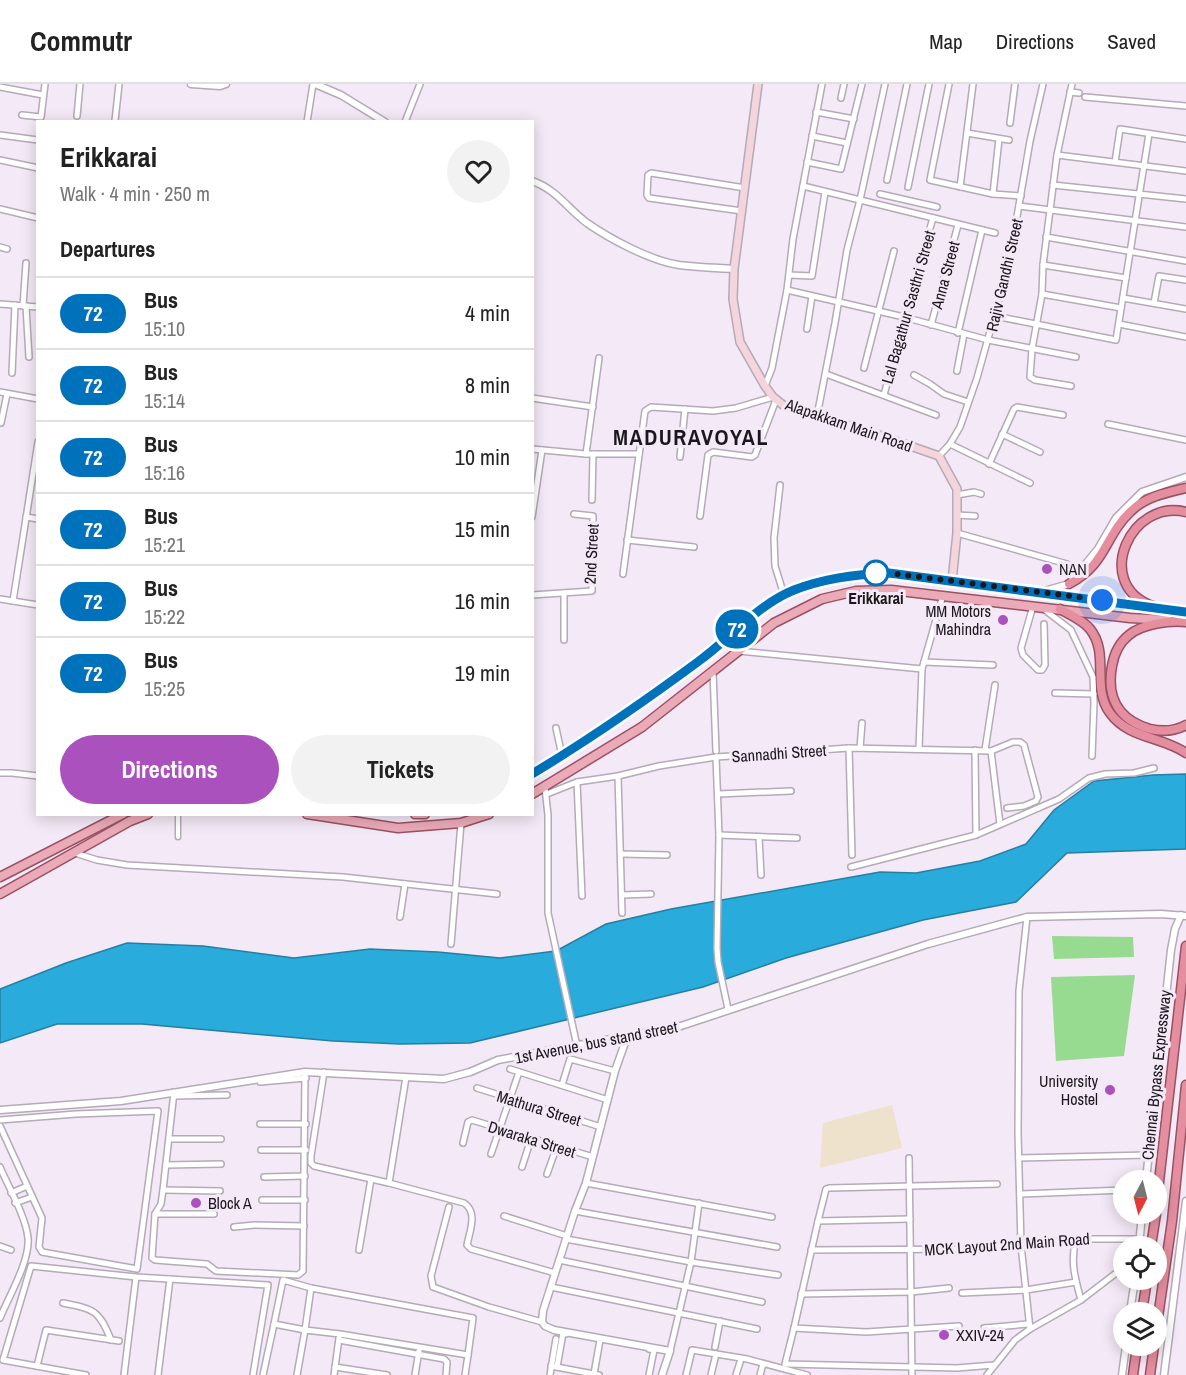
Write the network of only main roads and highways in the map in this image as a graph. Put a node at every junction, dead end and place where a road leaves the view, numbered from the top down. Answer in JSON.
{"nodes":[{"id":1,"x":758,"y":84,"type":"edge"},
{"id":2,"x":1186,"y":488,"type":"edge"},
{"id":3,"x":1186,"y":512,"type":"edge"},
{"id":4,"x":952,"y":581,"type":"junction"},
{"id":5,"x":1069,"y":584,"type":"road end"},
{"id":6,"x":1060,"y":609,"type":"junction"},
{"id":7,"x":1163,"y":609,"type":"junction"},
{"id":8,"x":1186,"y":612,"type":"edge"},
{"id":9,"x":1172,"y":620,"type":"junction"},
{"id":10,"x":1186,"y":622,"type":"edge"},
{"id":11,"x":690,"y":668,"type":"junction"},
{"id":12,"x":700,"y":682,"type":"junction"},
{"id":13,"x":1186,"y":725,"type":"edge"},
{"id":14,"x":1186,"y":753,"type":"edge"},
{"id":15,"x":534,"y":773,"type":"edge"},
{"id":16,"x":534,"y":794,"type":"edge"},
{"id":17,"x":117,"y":816,"type":"edge"},
{"id":18,"x":136,"y":816,"type":"edge"},
{"id":19,"x":320,"y":816,"type":"edge"},
{"id":20,"x":483,"y":816,"type":"edge"},
{"id":21,"x":0,"y":877,"type":"edge"},
{"id":22,"x":0,"y":894,"type":"edge"},
{"id":23,"x":1186,"y":946,"type":"edge"},
{"id":24,"x":1186,"y":1085,"type":"edge"},
{"id":25,"x":1160,"y":1170,"type":"edge"},
{"id":26,"x":1160,"y":1302,"type":"edge"},
{"id":27,"x":1136,"y":1356,"type":"edge"},
{"id":28,"x":1153,"y":1356,"type":"edge"},
{"id":29,"x":1133,"y":1375,"type":"edge"},
{"id":30,"x":1150,"y":1375,"type":"edge"}],
"edges":[{"from":1,"to":4,"type":"main road","name":"Alapakkam Main Road"},
{"from":2,"to":5,"type":"highway"},
{"from":3,"to":7,"type":"highway"},
{"from":4,"to":7,"type":"main road"},
{"from":4,"to":11,"type":"main road"},
{"from":6,"to":9,"type":"main road"},
{"from":6,"to":12,"type":"main road"},
{"from":6,"to":14,"type":"highway"},
{"from":7,"to":8,"type":"highway"},
{"from":9,"to":10,"type":"highway"},
{"from":9,"to":13,"type":"highway"},
{"from":11,"to":12,"type":"main road"},
{"from":11,"to":15,"type":"main road"},
{"from":12,"to":16,"type":"main road"},
{"from":17,"to":21,"type":"main road"},
{"from":18,"to":22,"type":"main road"},
{"from":19,"to":20,"type":"main road"},
{"from":23,"to":25,"type":"highway","name":"Chennai Bypass Expressway"},
{"from":24,"to":26,"type":"highway","name":"Chennai Bypass Expressway"},
{"from":27,"to":29,"type":"highway"},
{"from":28,"to":30,"type":"highway"}]}
